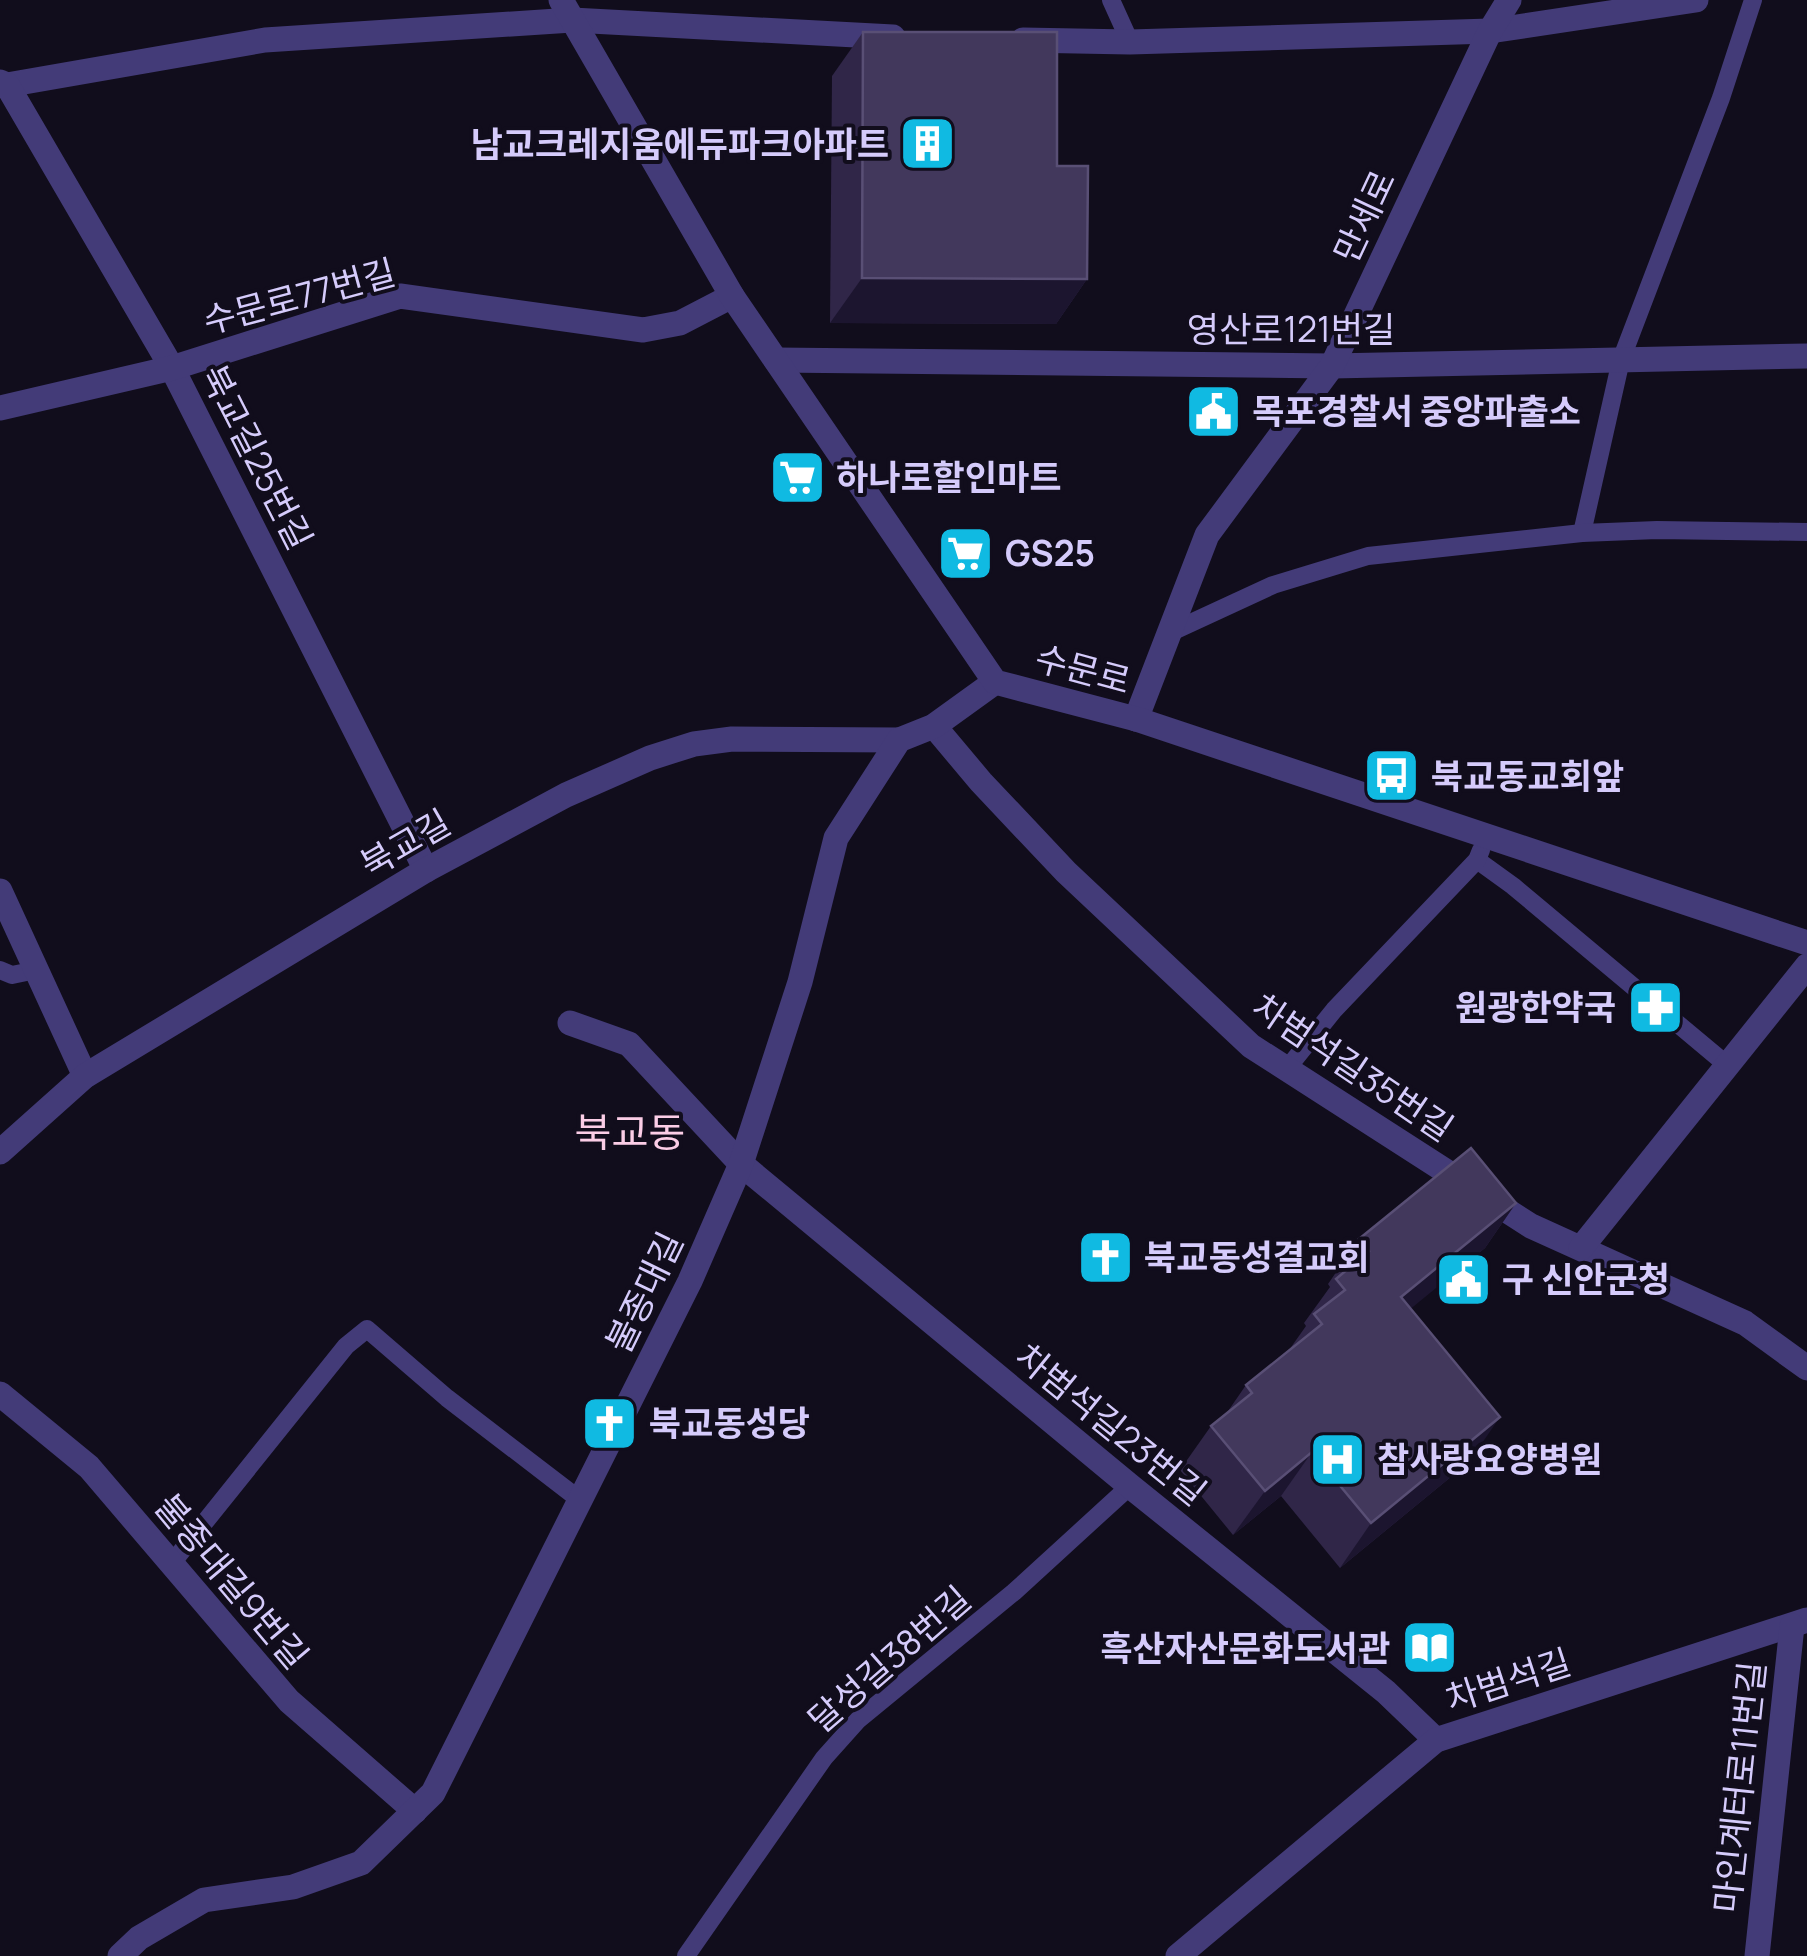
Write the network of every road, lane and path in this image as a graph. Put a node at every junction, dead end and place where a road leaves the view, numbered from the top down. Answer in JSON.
{"nodes":[{"id":1,"x":1110,"y":0,"type":"edge"},
{"id":2,"x":1509,"y":0,"type":"edge"},
{"id":3,"x":1696,"y":0,"type":"edge"},
{"id":4,"x":1753,"y":0,"type":"edge"},
{"id":5,"x":566,"y":10,"type":"edge"},
{"id":6,"x":1490,"y":31,"type":"junction"},
{"id":7,"x":916,"y":38,"type":"edge"},
{"id":8,"x":994,"y":39,"type":"edge"},
{"id":9,"x":1130,"y":42,"type":"junction"},
{"id":10,"x":4,"y":84,"type":"edge"},
{"id":11,"x":732,"y":296,"type":"junction"},
{"id":12,"x":1807,"y":356,"type":"edge"},
{"id":13,"x":776,"y":360,"type":"junction"},
{"id":14,"x":1621,"y":360,"type":"junction"},
{"id":15,"x":1332,"y":366,"type":"junction"},
{"id":16,"x":172,"y":368,"type":"junction"},
{"id":17,"x":0,"y":408,"type":"edge"},
{"id":18,"x":1582,"y":532,"type":"junction"},
{"id":19,"x":1807,"y":532,"type":"edge"},
{"id":20,"x":1167,"y":634,"type":"junction"},
{"id":21,"x":995,"y":682,"type":"junction"},
{"id":22,"x":1136,"y":719,"type":"junction"},
{"id":23,"x":934,"y":726,"type":"junction"},
{"id":24,"x":899,"y":740,"type":"junction"},
{"id":25,"x":1482,"y":848,"type":"junction"},
{"id":26,"x":426,"y":870,"type":"junction"},
{"id":27,"x":0,"y":891,"type":"edge"},
{"id":28,"x":1807,"y":943,"type":"edge"},
{"id":29,"x":1807,"y":966,"type":"edge"},
{"id":30,"x":0,"y":970,"type":"edge"},
{"id":31,"x":36,"y":970,"type":"junction"},
{"id":32,"x":570,"y":1024,"type":"dead end"},
{"id":33,"x":1728,"y":1065,"type":"junction"},
{"id":34,"x":1286,"y":1070,"type":"junction"},
{"id":35,"x":85,"y":1076,"type":"junction"},
{"id":36,"x":0,"y":1152,"type":"edge"},
{"id":37,"x":741,"y":1164,"type":"junction"},
{"id":38,"x":1581,"y":1248,"type":"junction"},
{"id":39,"x":1807,"y":1368,"type":"edge"},
{"id":40,"x":0,"y":1394,"type":"edge"},
{"id":41,"x":1130,"y":1486,"type":"junction"},
{"id":42,"x":580,"y":1500,"type":"junction"},
{"id":43,"x":172,"y":1563,"type":"junction"},
{"id":44,"x":1799,"y":1623,"type":"edge"},
{"id":45,"x":1436,"y":1740,"type":"junction"},
{"id":46,"x":415,"y":1811,"type":"junction"},
{"id":47,"x":120,"y":1956,"type":"edge"},
{"id":48,"x":686,"y":1956,"type":"edge"},
{"id":49,"x":1178,"y":1956,"type":"edge"},
{"id":50,"x":1758,"y":1956,"type":"edge"}],
"edges":[{"from":1,"to":9,"type":"lane"},
{"from":2,"to":6,"type":"street","name":"만세로"},
{"from":3,"to":6,"type":"street"},
{"from":4,"to":14,"type":"lane"},
{"from":5,"to":7,"type":"street"},
{"from":5,"to":10,"type":"street"},
{"from":5,"to":11,"type":"street","name":"수문로"},
{"from":6,"to":9,"type":"street"},
{"from":6,"to":15,"type":"street","name":"만세로"},
{"from":8,"to":9,"type":"street"},
{"from":10,"to":16,"type":"street","name":"북교길25번길"},
{"from":11,"to":13,"type":"street","name":"수문로"},
{"from":11,"to":16,"type":"street","name":"수문로77번길"},
{"from":12,"to":14,"type":"street","name":"영산로121번길"},
{"from":13,"to":15,"type":"street","name":"영산로121번길"},
{"from":13,"to":21,"type":"street","name":"수문로"},
{"from":14,"to":15,"type":"street","name":"영산로121번길"},
{"from":14,"to":18,"type":"lane"},
{"from":15,"to":20,"type":"street","name":"만세로"},
{"from":16,"to":17,"type":"street","name":"수문로77번길"},
{"from":16,"to":26,"type":"street","name":"북교길25번길"},
{"from":18,"to":19,"type":"lane"},
{"from":18,"to":20,"type":"lane"},
{"from":20,"to":22,"type":"street","name":"만세로"},
{"from":21,"to":22,"type":"street","name":"수문로"},
{"from":21,"to":23,"type":"street"},
{"from":22,"to":25,"type":"street","name":"수문로"},
{"from":23,"to":24,"type":"street"},
{"from":23,"to":34,"type":"street","name":"차범석길35번길"},
{"from":24,"to":26,"type":"street","name":"북교길"},
{"from":24,"to":37,"type":"street","name":"불종대길"},
{"from":25,"to":28,"type":"street","name":"수문로"},
{"from":25,"to":33,"type":"lane"},
{"from":25,"to":34,"type":"lane"},
{"from":26,"to":35,"type":"street","name":"북교길"},
{"from":27,"to":31,"type":"street"},
{"from":29,"to":33,"type":"street"},
{"from":30,"to":31,"type":"lane"},
{"from":31,"to":35,"type":"street"},
{"from":32,"to":37,"type":"street","name":"차범석길23번길"},
{"from":33,"to":38,"type":"street"},
{"from":34,"to":38,"type":"street","name":"차범석길35번길"},
{"from":35,"to":36,"type":"street","name":"북교길"},
{"from":37,"to":41,"type":"street","name":"차범석길23번길"},
{"from":37,"to":42,"type":"street","name":"불종대길"},
{"from":38,"to":39,"type":"street","name":"차범석길35번길"},
{"from":40,"to":43,"type":"street","name":"불종대길9번길"},
{"from":41,"to":45,"type":"street","name":"차범석길23번길"},
{"from":41,"to":48,"type":"lane","name":"달성길38번길"},
{"from":42,"to":43,"type":"lane"},
{"from":42,"to":46,"type":"street","name":"불종대길"},
{"from":43,"to":46,"type":"street","name":"불종대길9번길"},
{"from":44,"to":45,"type":"street","name":"차범석길"},
{"from":44,"to":50,"type":"street","name":"마인계터로11번길"},
{"from":45,"to":49,"type":"street","name":"차범석길"},
{"from":46,"to":47,"type":"street","name":"불종대길"}]}
